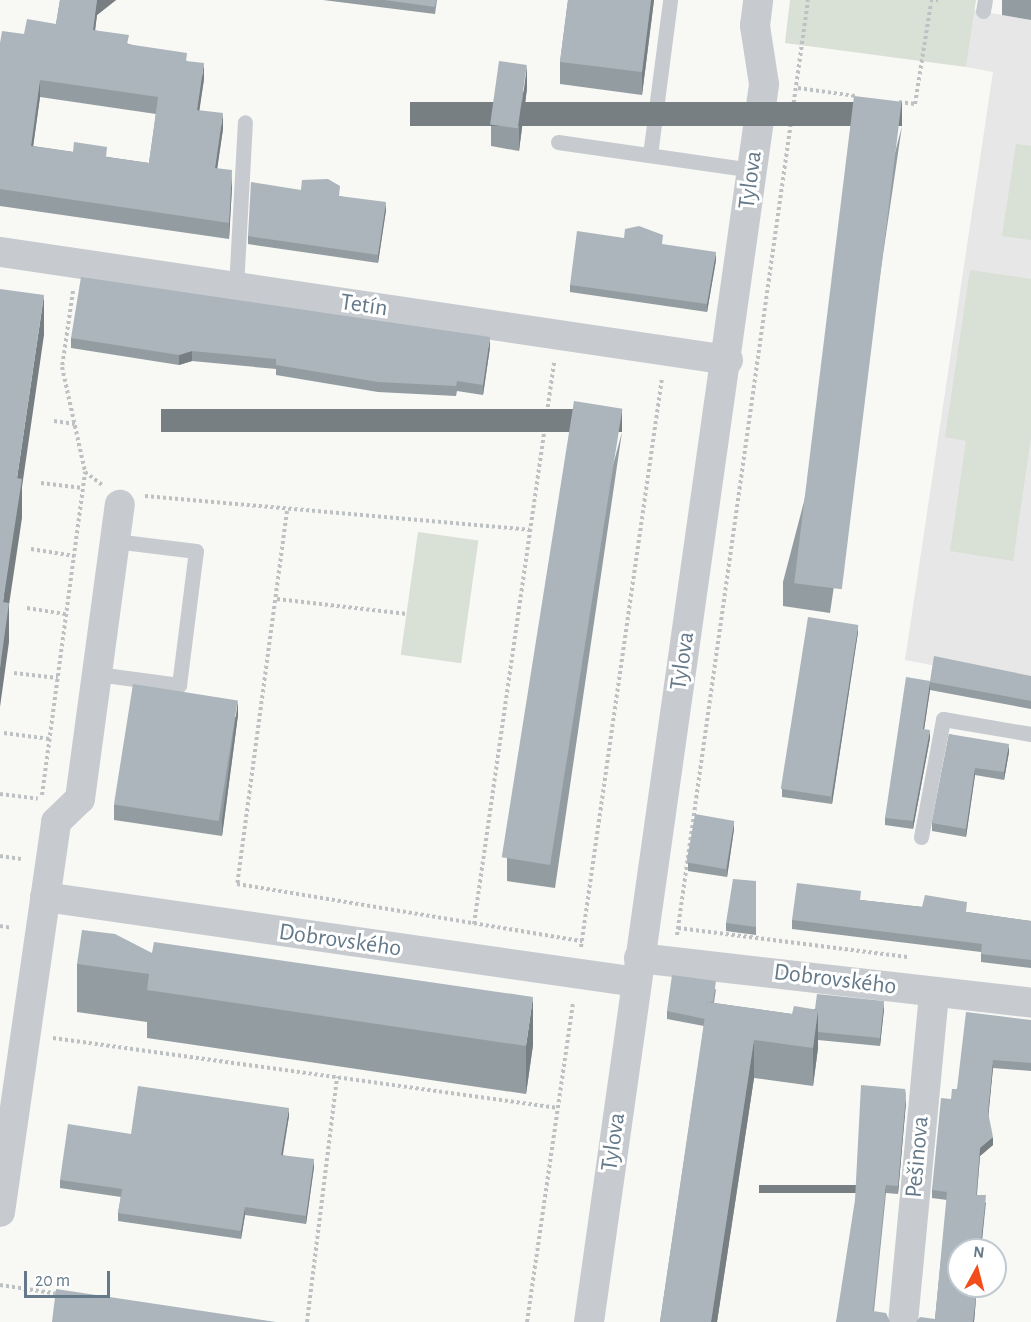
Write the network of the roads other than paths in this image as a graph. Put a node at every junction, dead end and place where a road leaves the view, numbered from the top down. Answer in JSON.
{"nodes":[{"id":1,"x":670,"y":0,"type":"edge"},
{"id":2,"x":758,"y":0,"type":"edge"},
{"id":3,"x":244,"y":122,"type":"dead end"},
{"id":4,"x":558,"y":142,"type":"dead end"},
{"id":5,"x":650,"y":155,"type":"junction"},
{"id":6,"x":753,"y":170,"type":"junction"},
{"id":7,"x":1,"y":252,"type":"edge"},
{"id":8,"x":236,"y":287,"type":"junction"},
{"id":9,"x":728,"y":360,"type":"junction"},
{"id":10,"x":121,"y":497,"type":"road end"},
{"id":11,"x":115,"y":541,"type":"junction"},
{"id":12,"x":97,"y":674,"type":"junction"},
{"id":13,"x":1031,"y":734,"type":"edge"},
{"id":14,"x":921,"y":837,"type":"dead end"},
{"id":15,"x":45,"y":897,"type":"junction"},
{"id":16,"x":637,"y":970,"type":"junction"},
{"id":17,"x":934,"y":992,"type":"junction"},
{"id":18,"x":1031,"y":1004,"type":"edge"},
{"id":19,"x":0,"y":1212,"type":"edge"},
{"id":20,"x":589,"y":1322,"type":"edge"},
{"id":21,"x":903,"y":1322,"type":"edge"}],
"edges":[{"from":1,"to":5,"type":"lane"},
{"from":2,"to":6,"type":"street","name":"Tylova"},
{"from":3,"to":8,"type":"lane"},
{"from":4,"to":5,"type":"lane"},
{"from":5,"to":6,"type":"lane"},
{"from":6,"to":9,"type":"street","name":"Tylova"},
{"from":7,"to":8,"type":"street","name":"Tetín"},
{"from":8,"to":9,"type":"street","name":"Tetín"},
{"from":9,"to":16,"type":"street","name":"Tylova"},
{"from":10,"to":11,"type":"street"},
{"from":11,"to":12,"type":"street"},
{"from":11,"to":12,"type":"lane"},
{"from":12,"to":15,"type":"street"},
{"from":13,"to":14,"type":"lane"},
{"from":15,"to":16,"type":"street","name":"Dobrovského"},
{"from":15,"to":19,"type":"street"},
{"from":16,"to":17,"type":"street","name":"Dobrovského"},
{"from":16,"to":20,"type":"street","name":"Tylova"},
{"from":17,"to":18,"type":"street","name":"Dobrovského"},
{"from":17,"to":21,"type":"street","name":"Pešinova"}]}
